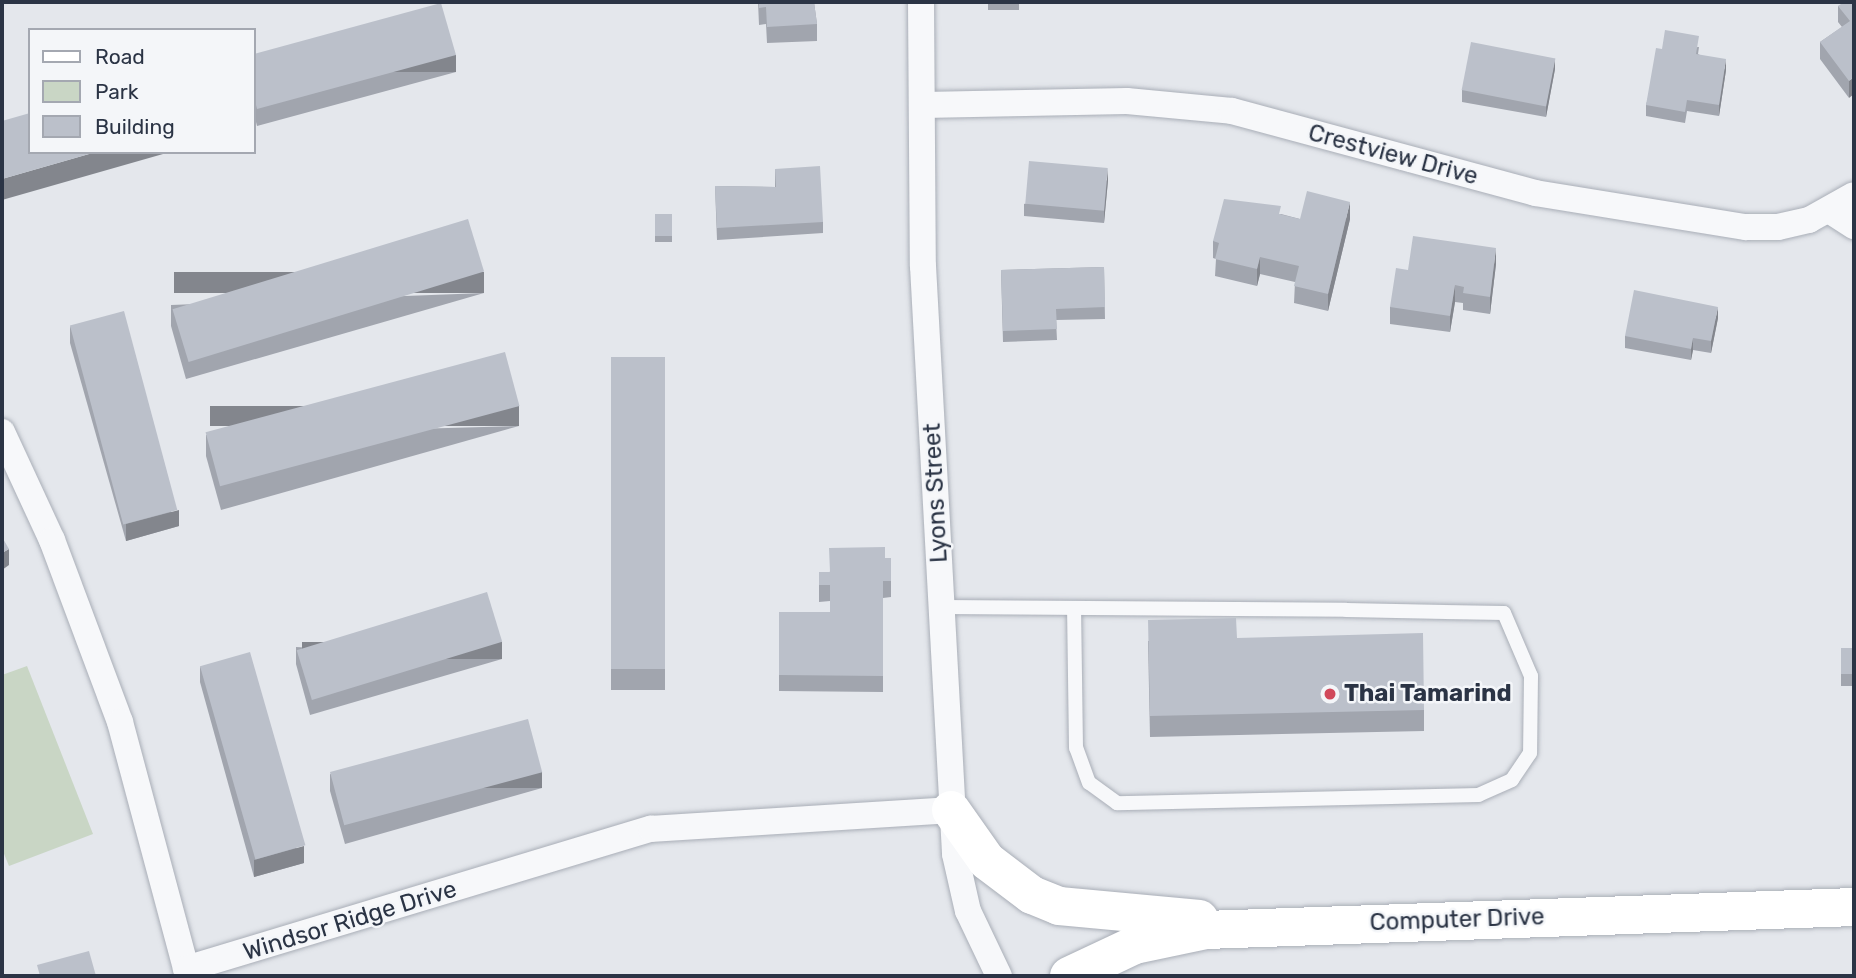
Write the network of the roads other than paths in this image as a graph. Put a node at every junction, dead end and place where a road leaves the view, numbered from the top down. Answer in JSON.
{"nodes":[{"id":1,"x":921,"y":2,"type":"edge"},
{"id":2,"x":923,"y":105,"type":"junction"},
{"id":3,"x":1854,"y":195,"type":"edge"},
{"id":4,"x":1829,"y":210,"type":"junction"},
{"id":5,"x":1854,"y":226,"type":"edge"},
{"id":6,"x":2,"y":432,"type":"edge"},
{"id":7,"x":942,"y":607,"type":"junction"},
{"id":8,"x":1074,"y":608,"type":"junction"},
{"id":9,"x":951,"y":810,"type":"junction"},
{"id":10,"x":1854,"y":907,"type":"edge"},
{"id":11,"x":1289,"y":925,"type":"junction"},
{"id":12,"x":999,"y":976,"type":"edge"},
{"id":13,"x":1069,"y":976,"type":"edge"}],
"edges":[{"from":1,"to":2,"type":"street","name":"Lyons Street"},
{"from":2,"to":4,"type":"street","name":"Crestview Drive"},
{"from":2,"to":7,"type":"street","name":"Lyons Street"},
{"from":3,"to":4,"type":"street","name":"Crestview Drive"},
{"from":4,"to":5,"type":"street"},
{"from":6,"to":9,"type":"street","name":"Windsor Ridge Drive"},
{"from":7,"to":8,"type":"lane"},
{"from":7,"to":9,"type":"street","name":"Lyons Street"},
{"from":8,"to":8,"type":"lane"},
{"from":9,"to":11,"type":"street"},
{"from":9,"to":12,"type":"street","name":"Lyons Street"},
{"from":10,"to":11,"type":"street","name":"Computer Drive"},
{"from":11,"to":13,"type":"street","name":"Computer Drive"}]}
